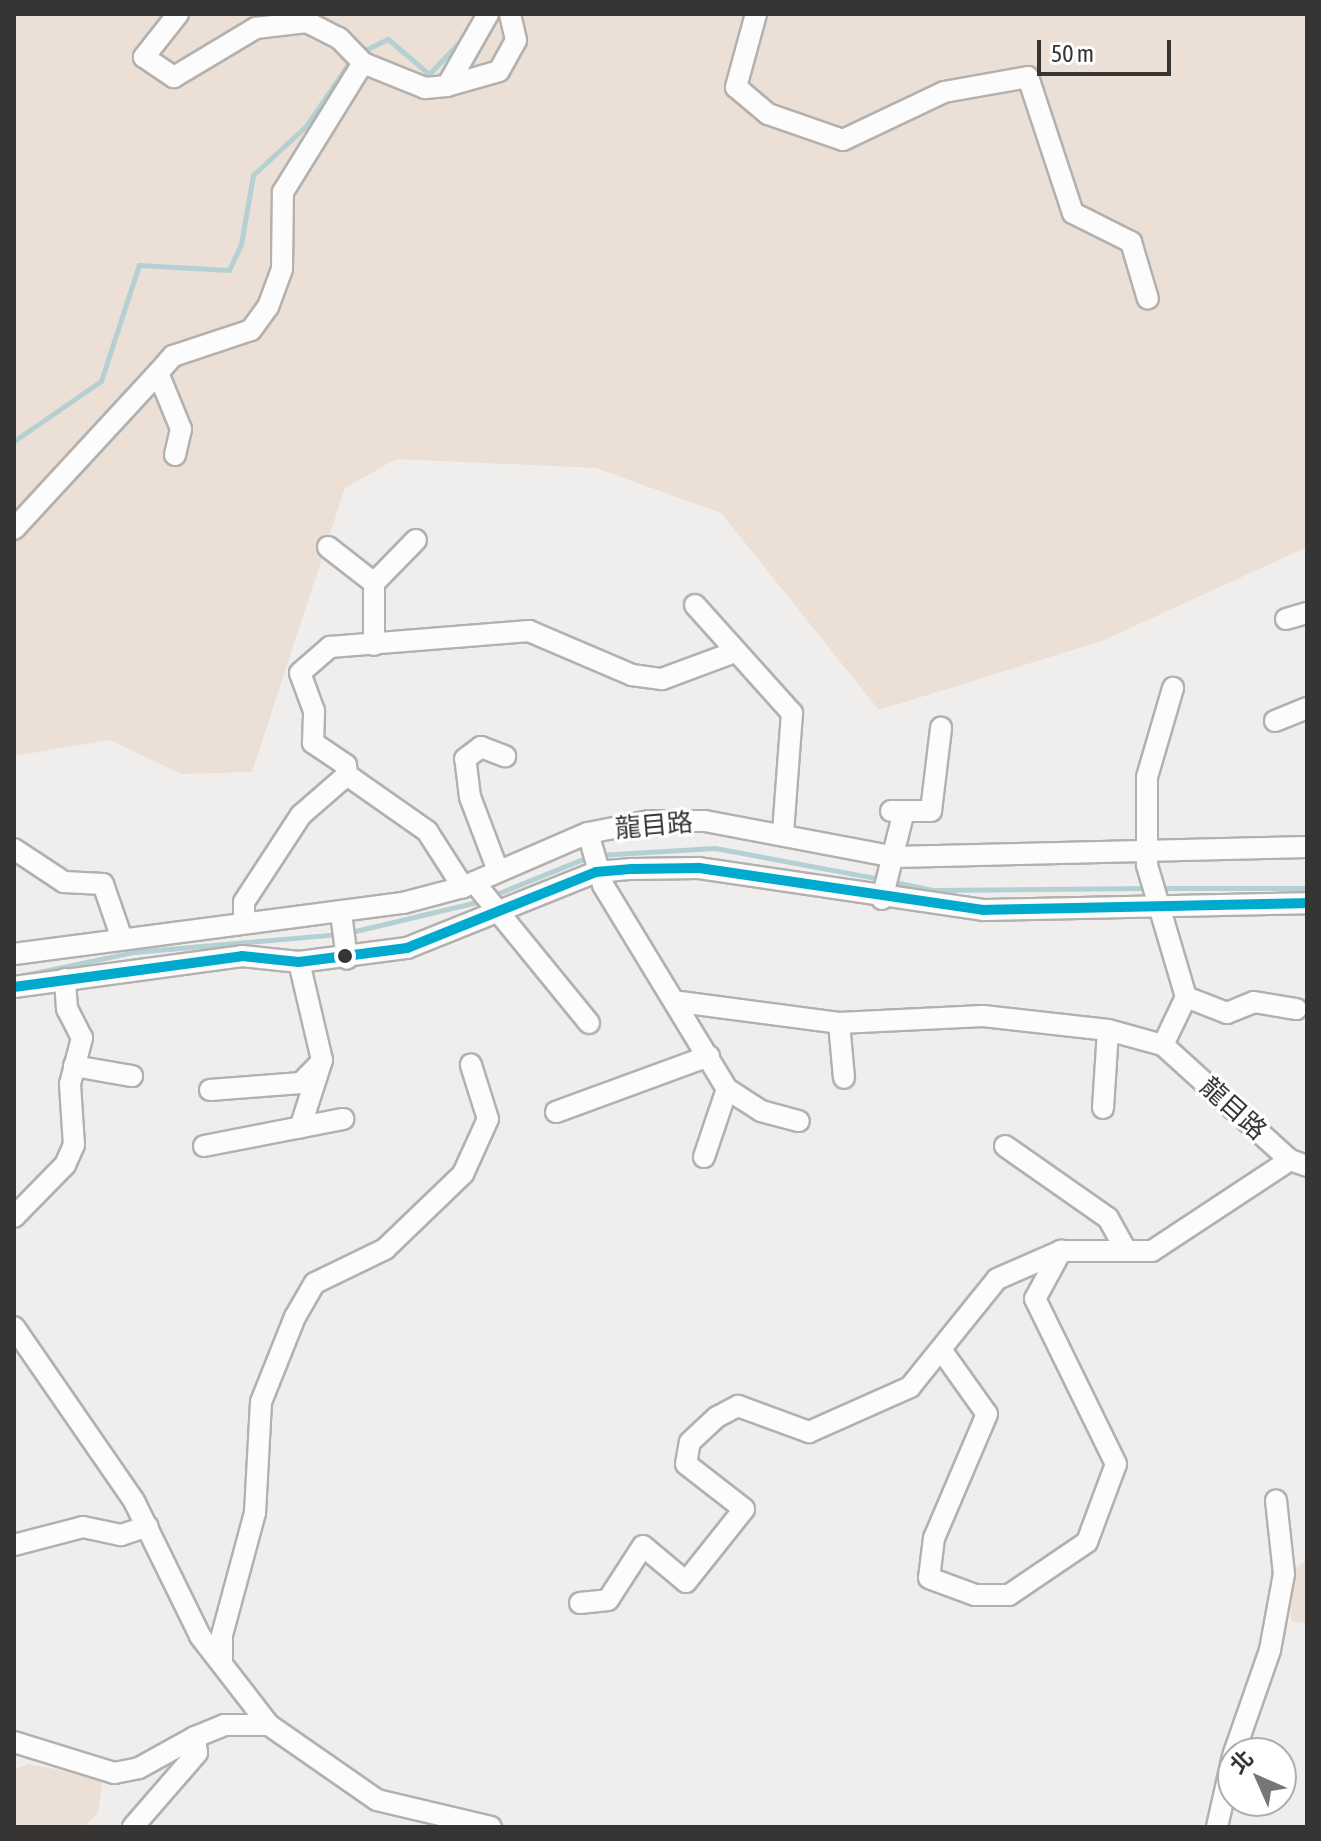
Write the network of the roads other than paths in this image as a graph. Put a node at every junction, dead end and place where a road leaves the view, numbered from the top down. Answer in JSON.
{"nodes":[{"id":1,"x":178,"y":14,"type":"edge"},
{"id":2,"x":488,"y":14,"type":"edge"},
{"id":3,"x":510,"y":14,"type":"edge"},
{"id":4,"x":756,"y":14,"type":"edge"},
{"id":5,"x":363,"y":63,"type":"junction"},
{"id":6,"x":447,"y":86,"type":"junction"},
{"id":7,"x":1148,"y":299,"type":"dead end"},
{"id":8,"x":158,"y":373,"type":"junction"},
{"id":9,"x":175,"y":455,"type":"dead end"},
{"id":10,"x":14,"y":529,"type":"edge"},
{"id":11,"x":416,"y":540,"type":"dead end"},
{"id":12,"x":328,"y":547,"type":"dead end"},
{"id":13,"x":374,"y":583,"type":"junction"},
{"id":14,"x":695,"y":605,"type":"dead end"},
{"id":15,"x":1307,"y":613,"type":"edge"},
{"id":16,"x":1286,"y":619,"type":"dead end"},
{"id":17,"x":374,"y":645,"type":"junction"},
{"id":18,"x":735,"y":652,"type":"junction"},
{"id":19,"x":1173,"y":688,"type":"dead end"},
{"id":20,"x":1307,"y":708,"type":"edge"},
{"id":21,"x":1275,"y":721,"type":"dead end"},
{"id":22,"x":941,"y":728,"type":"dead end"},
{"id":23,"x":505,"y":756,"type":"dead end"},
{"id":24,"x":347,"y":775,"type":"junction"},
{"id":25,"x":783,"y":834,"type":"junction"},
{"id":26,"x":589,"y":838,"type":"junction"},
{"id":27,"x":1307,"y":847,"type":"edge"},
{"id":28,"x":14,"y":849,"type":"edge"},
{"id":29,"x":1146,"y":858,"type":"junction"},
{"id":30,"x":893,"y":863,"type":"junction"},
{"id":31,"x":595,"y":868,"type":"junction"},
{"id":32,"x":498,"y":871,"type":"junction"},
{"id":33,"x":472,"y":886,"type":"junction"},
{"id":34,"x":882,"y":897,"type":"junction"},
{"id":35,"x":1156,"y":902,"type":"junction"},
{"id":36,"x":1307,"y":903,"type":"edge"},
{"id":37,"x":496,"y":910,"type":"junction"},
{"id":38,"x":341,"y":917,"type":"junction"},
{"id":39,"x":244,"y":921,"type":"junction"},
{"id":40,"x":121,"y":936,"type":"junction"},
{"id":41,"x":14,"y":954,"type":"edge"},
{"id":42,"x":346,"y":955,"type":"junction"},
{"id":43,"x":299,"y":962,"type":"junction"},
{"id":44,"x":65,"y":979,"type":"junction"},
{"id":45,"x":14,"y":987,"type":"edge"},
{"id":46,"x":1186,"y":997,"type":"junction"},
{"id":47,"x":680,"y":1002,"type":"junction"},
{"id":48,"x":1296,"y":1009,"type":"dead end"},
{"id":49,"x":589,"y":1023,"type":"dead end"},
{"id":50,"x":839,"y":1023,"type":"junction"},
{"id":51,"x":1108,"y":1030,"type":"junction"},
{"id":52,"x":1163,"y":1045,"type":"junction"},
{"id":53,"x":709,"y":1056,"type":"junction"},
{"id":54,"x":322,"y":1060,"type":"junction"},
{"id":55,"x":471,"y":1065,"type":"dead end"},
{"id":56,"x":74,"y":1066,"type":"junction"},
{"id":57,"x":132,"y":1076,"type":"dead end"},
{"id":58,"x":844,"y":1078,"type":"dead end"},
{"id":59,"x":727,"y":1089,"type":"junction"},
{"id":60,"x":210,"y":1090,"type":"dead end"},
{"id":61,"x":1103,"y":1108,"type":"dead end"},
{"id":62,"x":556,"y":1112,"type":"dead end"},
{"id":63,"x":343,"y":1119,"type":"dead end"},
{"id":64,"x":799,"y":1121,"type":"dead end"},
{"id":65,"x":300,"y":1128,"type":"junction"},
{"id":66,"x":204,"y":1146,"type":"dead end"},
{"id":67,"x":1005,"y":1146,"type":"dead end"},
{"id":68,"x":704,"y":1157,"type":"dead end"},
{"id":69,"x":1299,"y":1163,"type":"edge"},
{"id":70,"x":14,"y":1217,"type":"edge"},
{"id":71,"x":1126,"y":1250,"type":"junction"},
{"id":72,"x":1061,"y":1251,"type":"junction"},
{"id":73,"x":14,"y":1327,"type":"edge"},
{"id":74,"x":942,"y":1351,"type":"junction"},
{"id":75,"x":1276,"y":1500,"type":"dead end"},
{"id":76,"x":148,"y":1526,"type":"junction"},
{"id":77,"x":14,"y":1545,"type":"edge"},
{"id":78,"x":580,"y":1603,"type":"dead end"},
{"id":79,"x":222,"y":1663,"type":"junction"},
{"id":80,"x":269,"y":1725,"type":"junction"},
{"id":81,"x":195,"y":1737,"type":"junction"},
{"id":82,"x":1239,"y":1737,"type":"edge"},
{"id":83,"x":14,"y":1742,"type":"edge"},
{"id":84,"x":133,"y":1827,"type":"edge"},
{"id":85,"x":491,"y":1827,"type":"edge"}],
"edges":[{"from":1,"to":5,"type":"street"},
{"from":2,"to":6,"type":"street"},
{"from":3,"to":6,"type":"street"},
{"from":4,"to":7,"type":"street"},
{"from":5,"to":6,"type":"street"},
{"from":5,"to":8,"type":"street"},
{"from":8,"to":9,"type":"street"},
{"from":8,"to":10,"type":"street"},
{"from":11,"to":13,"type":"street"},
{"from":12,"to":13,"type":"street"},
{"from":13,"to":17,"type":"street"},
{"from":14,"to":18,"type":"street"},
{"from":15,"to":16,"type":"street"},
{"from":17,"to":18,"type":"street"},
{"from":17,"to":24,"type":"street"},
{"from":18,"to":25,"type":"street"},
{"from":19,"to":29,"type":"street"},
{"from":20,"to":21,"type":"street"},
{"from":22,"to":30,"type":"street"},
{"from":23,"to":32,"type":"street"},
{"from":24,"to":33,"type":"street"},
{"from":24,"to":39,"type":"street"},
{"from":25,"to":26,"type":"street","name":"龍目路"},
{"from":25,"to":30,"type":"street","name":"龍目路"},
{"from":26,"to":31,"type":"street"},
{"from":26,"to":32,"type":"street","name":"龍目路"},
{"from":27,"to":29,"type":"street","name":"龍目路"},
{"from":28,"to":40,"type":"street"},
{"from":29,"to":30,"type":"street","name":"龍目路"},
{"from":29,"to":35,"type":"street"},
{"from":30,"to":34,"type":"street"},
{"from":31,"to":34,"type":"street","name":"龍目路"},
{"from":31,"to":37,"type":"street","name":"龍目路"},
{"from":31,"to":47,"type":"street","name":"龍目路"},
{"from":32,"to":33,"type":"street","name":"龍目路"},
{"from":33,"to":37,"type":"street"},
{"from":33,"to":38,"type":"street","name":"龍目路"},
{"from":34,"to":35,"type":"street","name":"龍目路"},
{"from":35,"to":36,"type":"street","name":"龍目路"},
{"from":35,"to":46,"type":"street"},
{"from":37,"to":42,"type":"street","name":"龍目路"},
{"from":37,"to":49,"type":"street"},
{"from":38,"to":39,"type":"street","name":"龍目路"},
{"from":38,"to":42,"type":"street"},
{"from":39,"to":40,"type":"street","name":"龍目路"},
{"from":40,"to":41,"type":"street","name":"龍目路"},
{"from":42,"to":43,"type":"street","name":"龍目路"},
{"from":43,"to":44,"type":"street","name":"龍目路"},
{"from":43,"to":54,"type":"street"},
{"from":44,"to":45,"type":"street","name":"龍目路"},
{"from":44,"to":56,"type":"street"},
{"from":46,"to":48,"type":"street"},
{"from":46,"to":52,"type":"street"},
{"from":47,"to":50,"type":"street","name":"龍目路"},
{"from":47,"to":53,"type":"street","name":"龍目路"},
{"from":50,"to":51,"type":"street","name":"龍目路"},
{"from":50,"to":58,"type":"street"},
{"from":51,"to":52,"type":"street","name":"龍目路"},
{"from":51,"to":61,"type":"street"},
{"from":52,"to":69,"type":"street","name":"龍目路"},
{"from":53,"to":59,"type":"street","name":"龍目路"},
{"from":53,"to":62,"type":"street"},
{"from":54,"to":60,"type":"street"},
{"from":54,"to":65,"type":"street"},
{"from":55,"to":79,"type":"street"},
{"from":56,"to":57,"type":"street"},
{"from":56,"to":70,"type":"street"},
{"from":59,"to":64,"type":"street","name":"龍目路"},
{"from":59,"to":68,"type":"street"},
{"from":63,"to":65,"type":"street"},
{"from":65,"to":66,"type":"street"},
{"from":67,"to":71,"type":"street"},
{"from":69,"to":71,"type":"street"},
{"from":71,"to":72,"type":"street"},
{"from":72,"to":74,"type":"street"},
{"from":72,"to":74,"type":"street"},
{"from":73,"to":76,"type":"street"},
{"from":74,"to":78,"type":"street"},
{"from":75,"to":82,"type":"street"},
{"from":76,"to":77,"type":"street"},
{"from":76,"to":79,"type":"street"},
{"from":79,"to":80,"type":"street"},
{"from":80,"to":81,"type":"street"},
{"from":80,"to":85,"type":"street"},
{"from":81,"to":83,"type":"street"},
{"from":81,"to":84,"type":"street"}]}
